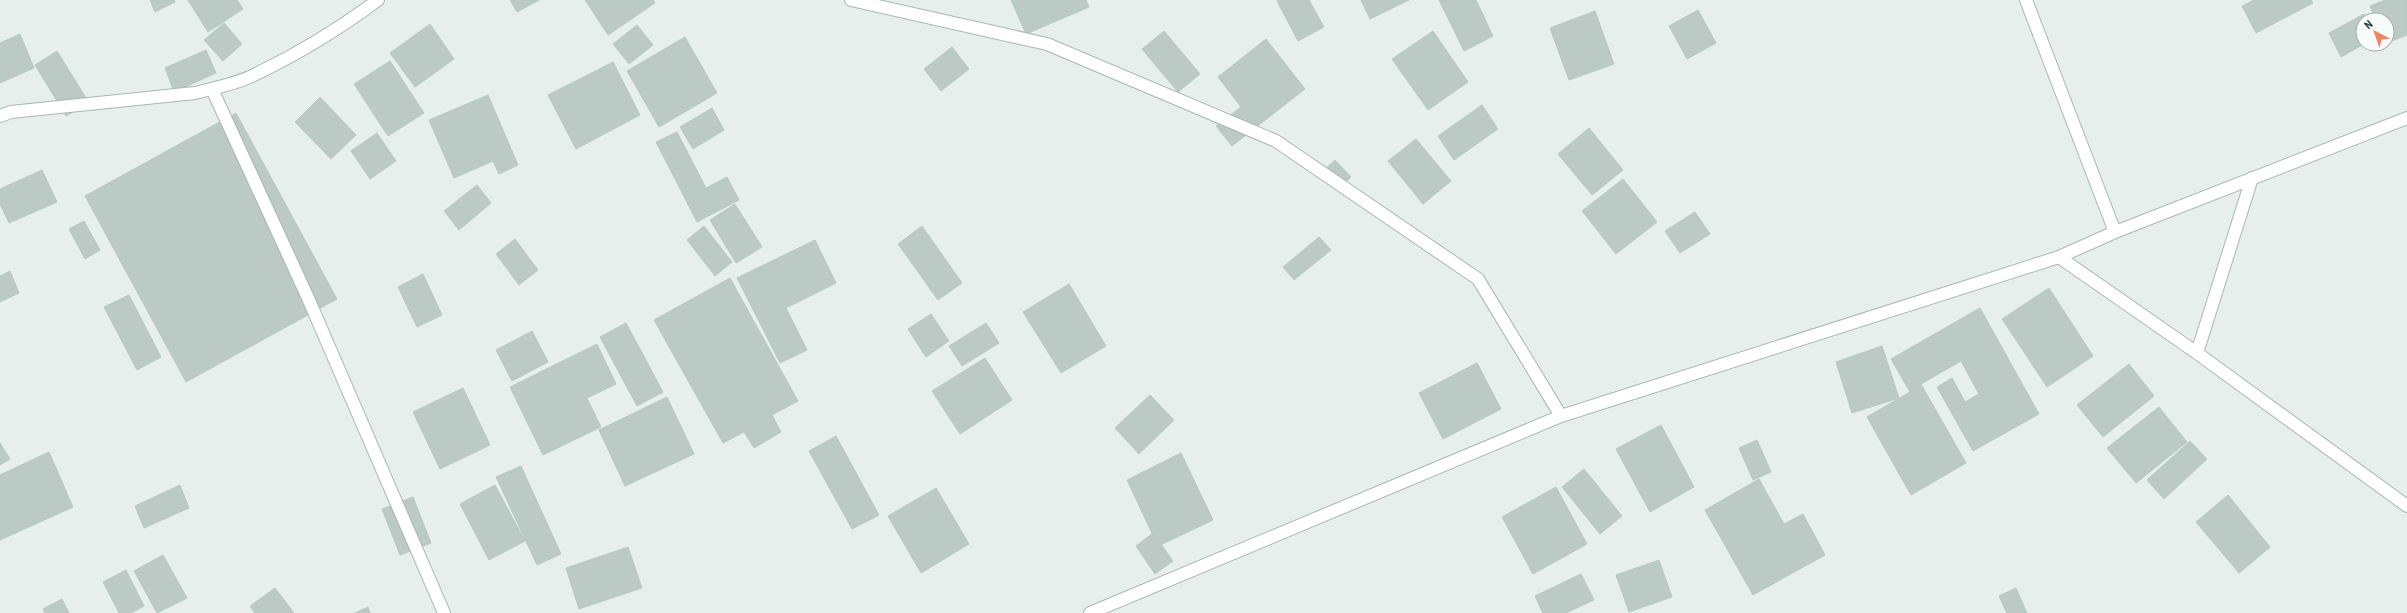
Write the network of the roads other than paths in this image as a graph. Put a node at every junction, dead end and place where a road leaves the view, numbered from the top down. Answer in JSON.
{"nodes":[{"id":1,"x":378,"y":0,"type":"edge"},
{"id":2,"x":850,"y":0,"type":"edge"},
{"id":3,"x":2026,"y":0,"type":"edge"},
{"id":4,"x":212,"y":89,"type":"junction"},
{"id":5,"x":0,"y":116,"type":"edge"},
{"id":6,"x":2407,"y":118,"type":"edge"},
{"id":7,"x":2252,"y":178,"type":"junction"},
{"id":8,"x":2115,"y":232,"type":"junction"},
{"id":9,"x":2059,"y":257,"type":"junction"},
{"id":10,"x":2196,"y":353,"type":"junction"},
{"id":11,"x":1561,"y":416,"type":"junction"},
{"id":12,"x":2407,"y":506,"type":"edge"},
{"id":13,"x":444,"y":613,"type":"edge"},
{"id":14,"x":1090,"y":613,"type":"edge"}],
"edges":[{"from":1,"to":4,"type":"street"},
{"from":2,"to":11,"type":"street"},
{"from":3,"to":8,"type":"street"},
{"from":4,"to":5,"type":"street"},
{"from":4,"to":13,"type":"street"},
{"from":6,"to":7,"type":"street"},
{"from":7,"to":8,"type":"street"},
{"from":7,"to":10,"type":"street"},
{"from":8,"to":9,"type":"street"},
{"from":9,"to":10,"type":"street"},
{"from":9,"to":11,"type":"street"},
{"from":10,"to":12,"type":"street"},
{"from":11,"to":14,"type":"street"}]}
